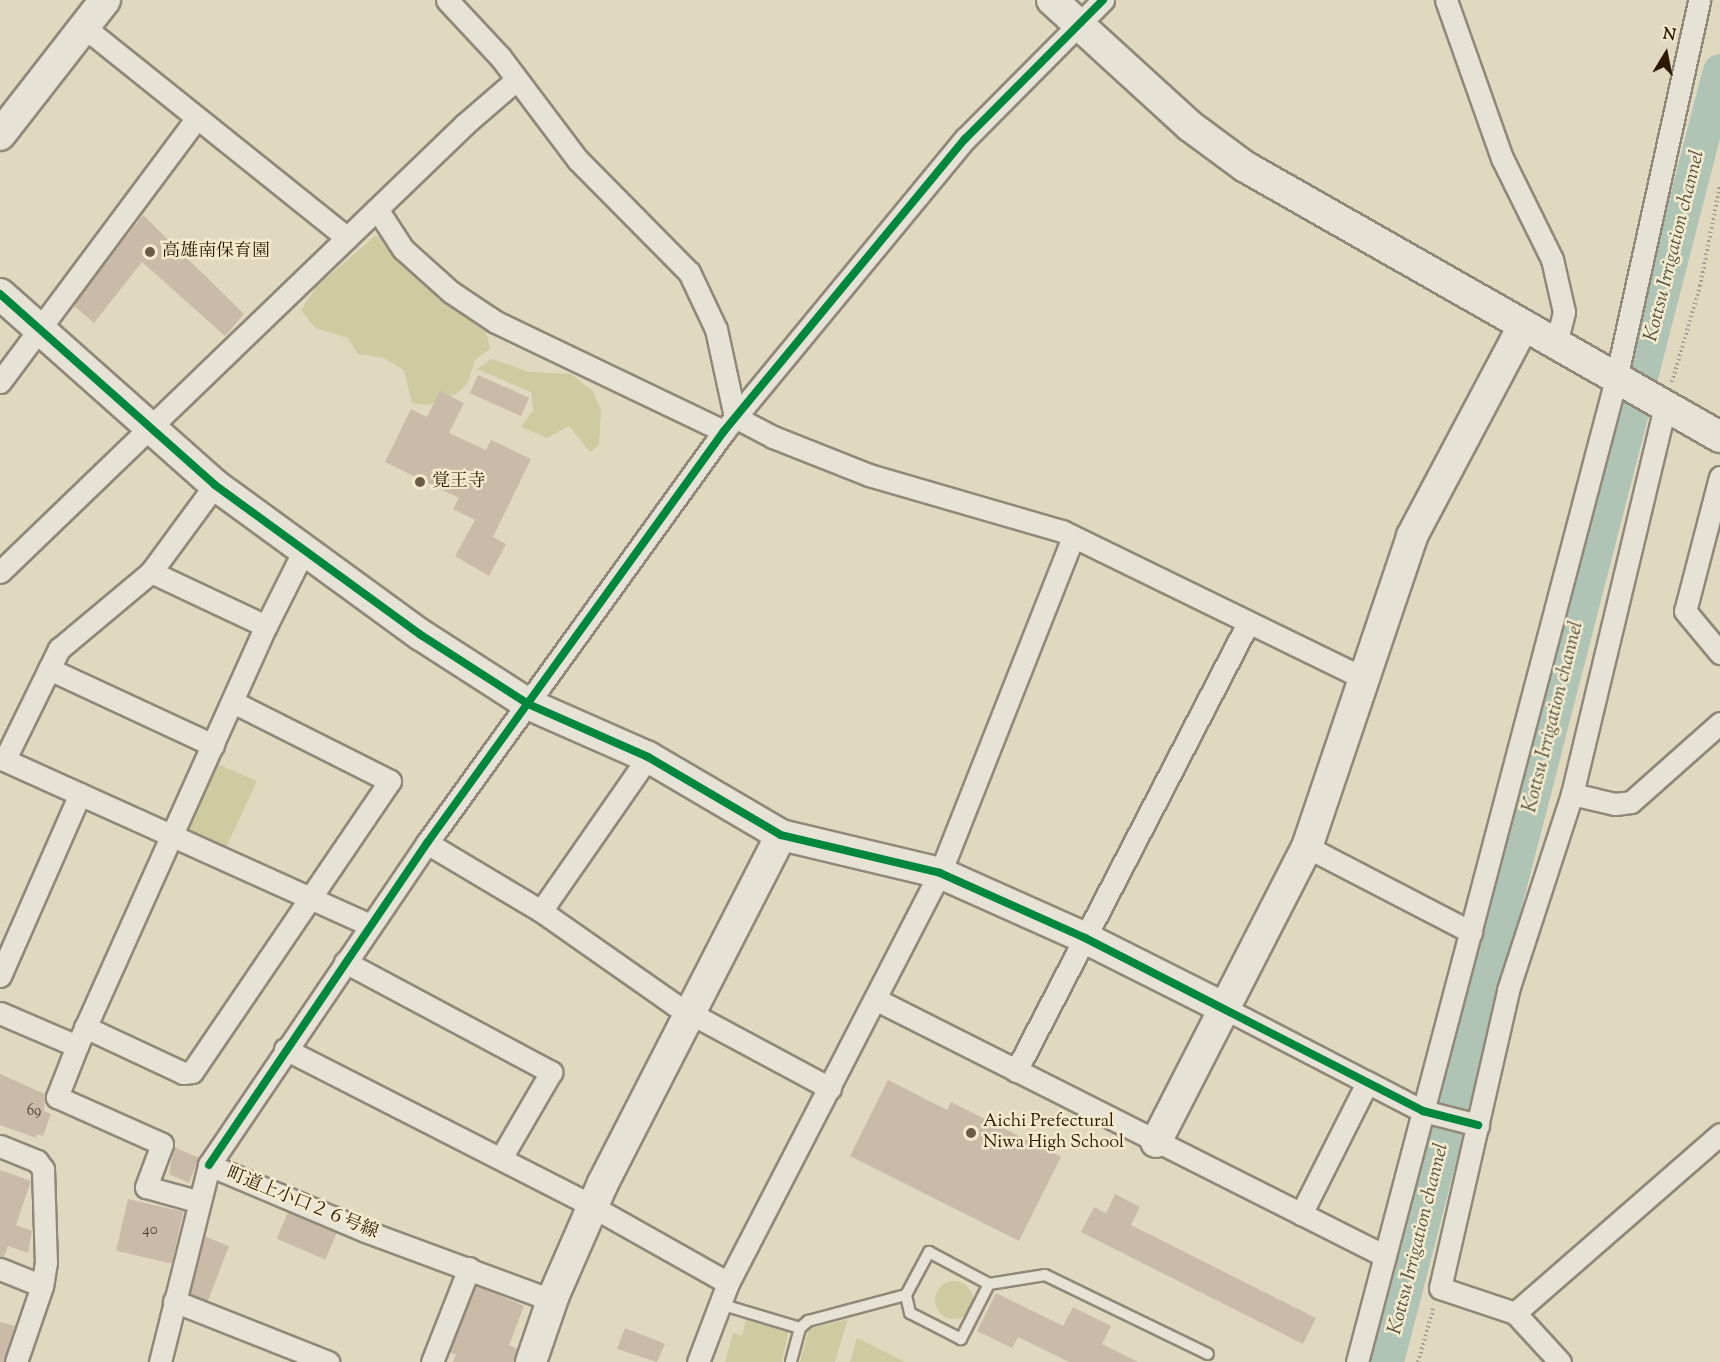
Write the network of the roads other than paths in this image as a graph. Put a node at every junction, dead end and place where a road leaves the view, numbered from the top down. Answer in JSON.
{"nodes":[{"id":1,"x":105,"y":0,"type":"edge"},
{"id":2,"x":447,"y":0,"type":"edge"},
{"id":3,"x":1052,"y":0,"type":"edge"},
{"id":4,"x":1103,"y":0,"type":"edge"},
{"id":5,"x":1446,"y":0,"type":"edge"},
{"id":6,"x":1700,"y":0,"type":"edge"},
{"id":7,"x":1080,"y":26,"type":"junction"},
{"id":8,"x":84,"y":27,"type":"junction"},
{"id":9,"x":516,"y":80,"type":"junction"},
{"id":10,"x":197,"y":118,"type":"junction"},
{"id":11,"x":0,"y":135,"type":"edge"},
{"id":12,"x":377,"y":209,"type":"junction"},
{"id":13,"x":348,"y":238,"type":"junction"},
{"id":14,"x":0,"y":294,"type":"edge"},
{"id":15,"x":1523,"y":326,"type":"junction"},
{"id":16,"x":40,"y":330,"type":"junction"},
{"id":17,"x":1556,"y":345,"type":"junction"},
{"id":18,"x":1616,"y":379,"type":"junction"},
{"id":19,"x":0,"y":382,"type":"edge"},
{"id":20,"x":1661,"y":404,"type":"junction"},
{"id":21,"x":729,"y":424,"type":"junction"},
{"id":22,"x":150,"y":428,"type":"junction"},
{"id":23,"x":1718,"y":431,"type":"edge"},
{"id":24,"x":1720,"y":477,"type":"edge"},
{"id":25,"x":215,"y":485,"type":"junction"},
{"id":26,"x":1073,"y":537,"type":"junction"},
{"id":27,"x":305,"y":548,"type":"junction"},
{"id":28,"x":0,"y":572,"type":"edge"},
{"id":29,"x":151,"y":572,"type":"junction"},
{"id":30,"x":1248,"y":623,"type":"junction"},
{"id":31,"x":266,"y":626,"type":"junction"},
{"id":32,"x":1720,"y":653,"type":"edge"},
{"id":33,"x":49,"y":669,"type":"junction"},
{"id":34,"x":1363,"y":678,"type":"junction"},
{"id":35,"x":233,"y":702,"type":"junction"},
{"id":36,"x":528,"y":704,"type":"junction"},
{"id":37,"x":1720,"y":723,"type":"edge"},
{"id":38,"x":213,"y":745,"type":"junction"},
{"id":39,"x":648,"y":758,"type":"junction"},
{"id":40,"x":2,"y":759,"type":"edge"},
{"id":41,"x":80,"y":794,"type":"junction"},
{"id":42,"x":1572,"y":794,"type":"junction"},
{"id":43,"x":170,"y":835,"type":"junction"},
{"id":44,"x":781,"y":835,"type":"junction"},
{"id":45,"x":427,"y":843,"type":"junction"},
{"id":46,"x":1307,"y":848,"type":"junction"},
{"id":47,"x":940,"y":873,"type":"junction"},
{"id":48,"x":312,"y":897,"type":"junction"},
{"id":49,"x":541,"y":911,"type":"junction"},
{"id":50,"x":370,"y":925,"type":"junction"},
{"id":51,"x":1471,"y":932,"type":"junction"},
{"id":52,"x":1084,"y":938,"type":"junction"},
{"id":53,"x":345,"y":962,"type":"junction"},
{"id":54,"x":0,"y":976,"type":"edge"},
{"id":55,"x":875,"y":999,"type":"junction"},
{"id":56,"x":1222,"y":1008,"type":"junction"},
{"id":57,"x":0,"y":1013,"type":"edge"},
{"id":58,"x":689,"y":1013,"type":"junction"},
{"id":59,"x":81,"y":1037,"type":"junction"},
{"id":60,"x":285,"y":1049,"type":"junction"},
{"id":61,"x":1016,"y":1071,"type":"junction"},
{"id":62,"x":1367,"y":1083,"type":"junction"},
{"id":63,"x":830,"y":1088,"type":"junction"},
{"id":64,"x":1424,"y":1111,"type":"junction"},
{"id":65,"x":1478,"y":1125,"type":"junction"},
{"id":66,"x":1720,"y":1134,"type":"edge"},
{"id":67,"x":1156,"y":1142,"type":"junction"},
{"id":68,"x":0,"y":1146,"type":"edge"},
{"id":69,"x":501,"y":1158,"type":"junction"},
{"id":70,"x":209,"y":1165,"type":"junction"},
{"id":71,"x":197,"y":1201,"type":"junction"},
{"id":72,"x":592,"y":1207,"type":"junction"},
{"id":73,"x":1301,"y":1214,"type":"junction"},
{"id":74,"x":1385,"y":1256,"type":"junction"},
{"id":75,"x":469,"y":1268,"type":"junction"},
{"id":76,"x":0,"y":1269,"type":"edge"},
{"id":77,"x":728,"y":1283,"type":"junction"},
{"id":78,"x":989,"y":1284,"type":"junction"},
{"id":79,"x":42,"y":1286,"type":"junction"},
{"id":80,"x":906,"y":1295,"type":"junction"},
{"id":81,"x":553,"y":1297,"type":"junction"},
{"id":82,"x":174,"y":1301,"type":"junction"},
{"id":83,"x":720,"y":1304,"type":"junction"},
{"id":84,"x":1515,"y":1312,"type":"junction"},
{"id":85,"x":801,"y":1328,"type":"junction"},
{"id":86,"x":1208,"y":1354,"type":"dead end"},
{"id":87,"x":699,"y":1357,"type":"edge"},
{"id":88,"x":16,"y":1362,"type":"edge"},
{"id":89,"x":160,"y":1362,"type":"edge"},
{"id":90,"x":328,"y":1362,"type":"edge"},
{"id":91,"x":432,"y":1362,"type":"edge"},
{"id":92,"x":531,"y":1362,"type":"edge"},
{"id":93,"x":790,"y":1362,"type":"edge"},
{"id":94,"x":1357,"y":1362,"type":"edge"},
{"id":95,"x":1560,"y":1362,"type":"edge"}],
"edges":[{"from":1,"to":8,"type":"street"},
{"from":2,"to":9,"type":"street"},
{"from":3,"to":7,"type":"street"},
{"from":4,"to":7,"type":"street"},
{"from":5,"to":17,"type":"street"},
{"from":6,"to":18,"type":"street"},
{"from":7,"to":15,"type":"street"},
{"from":7,"to":21,"type":"street"},
{"from":8,"to":10,"type":"street"},
{"from":8,"to":11,"type":"street"},
{"from":9,"to":12,"type":"street"},
{"from":9,"to":21,"type":"street"},
{"from":10,"to":13,"type":"street"},
{"from":10,"to":16,"type":"street"},
{"from":12,"to":13,"type":"street"},
{"from":12,"to":21,"type":"street"},
{"from":13,"to":22,"type":"street"},
{"from":14,"to":16,"type":"street"},
{"from":15,"to":17,"type":"street"},
{"from":15,"to":34,"type":"street"},
{"from":16,"to":19,"type":"street"},
{"from":16,"to":22,"type":"street"},
{"from":17,"to":18,"type":"street"},
{"from":18,"to":20,"type":"street"},
{"from":18,"to":51,"type":"street"},
{"from":20,"to":23,"type":"street"},
{"from":20,"to":42,"type":"street"},
{"from":21,"to":26,"type":"street"},
{"from":21,"to":36,"type":"street"},
{"from":22,"to":25,"type":"street"},
{"from":22,"to":28,"type":"street"},
{"from":24,"to":32,"type":"street"},
{"from":25,"to":27,"type":"street"},
{"from":25,"to":29,"type":"street"},
{"from":26,"to":30,"type":"street"},
{"from":26,"to":47,"type":"street"},
{"from":27,"to":31,"type":"street"},
{"from":27,"to":36,"type":"street"},
{"from":29,"to":31,"type":"street"},
{"from":29,"to":33,"type":"street"},
{"from":30,"to":34,"type":"street"},
{"from":30,"to":52,"type":"street"},
{"from":31,"to":35,"type":"street"},
{"from":33,"to":38,"type":"street"},
{"from":33,"to":40,"type":"street"},
{"from":34,"to":46,"type":"street"},
{"from":35,"to":38,"type":"street"},
{"from":35,"to":48,"type":"street"},
{"from":36,"to":39,"type":"street"},
{"from":36,"to":45,"type":"street"},
{"from":37,"to":42,"type":"street"},
{"from":38,"to":43,"type":"street"},
{"from":39,"to":44,"type":"street"},
{"from":39,"to":49,"type":"street"},
{"from":40,"to":41,"type":"street"},
{"from":41,"to":43,"type":"street"},
{"from":41,"to":54,"type":"street"},
{"from":42,"to":65,"type":"street"},
{"from":43,"to":48,"type":"street"},
{"from":43,"to":59,"type":"street"},
{"from":44,"to":47,"type":"street"},
{"from":44,"to":58,"type":"street"},
{"from":45,"to":49,"type":"street"},
{"from":45,"to":50,"type":"street"},
{"from":46,"to":51,"type":"street"},
{"from":46,"to":56,"type":"street"},
{"from":47,"to":52,"type":"street"},
{"from":47,"to":55,"type":"street"},
{"from":48,"to":50,"type":"street"},
{"from":48,"to":59,"type":"street"},
{"from":49,"to":58,"type":"street"},
{"from":50,"to":53,"type":"street"},
{"from":51,"to":64,"type":"street"},
{"from":52,"to":56,"type":"street"},
{"from":52,"to":61,"type":"street"},
{"from":53,"to":60,"type":"street"},
{"from":53,"to":69,"type":"street"},
{"from":55,"to":61,"type":"street"},
{"from":55,"to":63,"type":"street"},
{"from":56,"to":62,"type":"street"},
{"from":56,"to":67,"type":"street"},
{"from":57,"to":59,"type":"street"},
{"from":58,"to":63,"type":"street"},
{"from":58,"to":72,"type":"street"},
{"from":59,"to":71,"type":"street"},
{"from":60,"to":69,"type":"street"},
{"from":60,"to":70,"type":"street"},
{"from":61,"to":67,"type":"street"},
{"from":62,"to":64,"type":"street"},
{"from":62,"to":73,"type":"street"},
{"from":63,"to":77,"type":"street"},
{"from":64,"to":65,"type":"street"},
{"from":64,"to":74,"type":"street"},
{"from":65,"to":84,"type":"street"},
{"from":66,"to":84,"type":"street"},
{"from":67,"to":73,"type":"street"},
{"from":68,"to":79,"type":"street"},
{"from":69,"to":72,"type":"street"},
{"from":70,"to":71,"type":"street","name":"町道上小口２６号線"},
{"from":70,"to":75,"type":"street","name":"町道上小口２６号線"},
{"from":71,"to":82,"type":"street","name":"町道上小口２６号線"},
{"from":72,"to":77,"type":"street"},
{"from":72,"to":81,"type":"street"},
{"from":73,"to":74,"type":"street"},
{"from":74,"to":94,"type":"street"},
{"from":75,"to":81,"type":"street","name":"町道上小口２６号線"},
{"from":75,"to":91,"type":"street"},
{"from":76,"to":79,"type":"street"},
{"from":77,"to":83,"type":"street"},
{"from":78,"to":80,"type":"lane"},
{"from":78,"to":80,"type":"lane"},
{"from":78,"to":86,"type":"lane"},
{"from":79,"to":88,"type":"street"},
{"from":80,"to":85,"type":"lane"},
{"from":81,"to":92,"type":"street"},
{"from":82,"to":89,"type":"street","name":"町道上小口２６号線"},
{"from":82,"to":90,"type":"street"},
{"from":83,"to":85,"type":"lane"},
{"from":83,"to":87,"type":"street"},
{"from":84,"to":95,"type":"street"},
{"from":85,"to":93,"type":"lane"}]}
